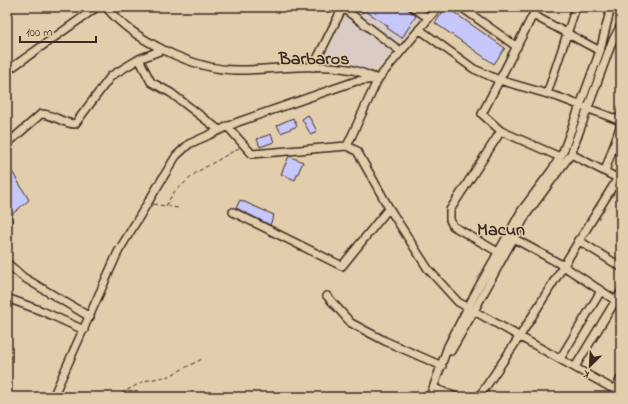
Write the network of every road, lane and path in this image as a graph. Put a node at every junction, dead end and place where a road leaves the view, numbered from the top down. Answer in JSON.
{"nodes":[{"id":1,"x":97,"y":7,"type":"edge"},
{"id":2,"x":343,"y":7,"type":"edge"},
{"id":3,"x":413,"y":7,"type":"edge"},
{"id":4,"x":438,"y":7,"type":"edge"},
{"id":5,"x":461,"y":7,"type":"edge"},
{"id":6,"x":538,"y":7,"type":"edge"},
{"id":7,"x":576,"y":7,"type":"edge"},
{"id":8,"x":611,"y":7,"type":"edge"},
{"id":9,"x":107,"y":9,"type":"edge"},
{"id":10,"x":533,"y":16,"type":"junction"},
{"id":11,"x":428,"y":18,"type":"junction"},
{"id":12,"x":621,"y":25,"type":"edge"},
{"id":13,"x":419,"y":29,"type":"junction"},
{"id":14,"x":567,"y":34,"type":"junction"},
{"id":15,"x":517,"y":47,"type":"junction"},
{"id":16,"x":162,"y":50,"type":"junction"},
{"id":17,"x":400,"y":51,"type":"junction"},
{"id":18,"x":600,"y":51,"type":"junction"},
{"id":19,"x":139,"y":59,"type":"junction"},
{"id":20,"x":313,"y":67,"type":"junction"},
{"id":21,"x":7,"y":71,"type":"edge"},
{"id":22,"x":378,"y":79,"type":"junction"},
{"id":23,"x":498,"y":80,"type":"junction"},
{"id":24,"x":547,"y":94,"type":"junction"},
{"id":25,"x":581,"y":106,"type":"junction"},
{"id":26,"x":588,"y":109,"type":"junction"},
{"id":27,"x":621,"y":121,"type":"edge"},
{"id":28,"x":621,"y":124,"type":"edge"},
{"id":29,"x":227,"y":126,"type":"junction"},
{"id":30,"x":219,"y":130,"type":"junction"},
{"id":31,"x":501,"y":131,"type":"junction"},
{"id":32,"x":7,"y":144,"type":"edge"},
{"id":33,"x":244,"y":145,"type":"junction"},
{"id":34,"x":347,"y":146,"type":"junction"},
{"id":35,"x":570,"y":154,"type":"junction"},
{"id":36,"x":560,"y":157,"type":"junction"},
{"id":37,"x":605,"y":171,"type":"junction"},
{"id":38,"x":619,"y":179,"type":"edge"},
{"id":39,"x":147,"y":203,"type":"junction"},
{"id":40,"x":166,"y":206,"type":"junction"},
{"id":41,"x":178,"y":208,"type":"dead end"},
{"id":42,"x":389,"y":208,"type":"junction"},
{"id":43,"x":233,"y":212,"type":"dead end"},
{"id":44,"x":513,"y":238,"type":"junction"},
{"id":45,"x":578,"y":240,"type":"junction"},
{"id":46,"x":498,"y":252,"type":"junction"},
{"id":47,"x":7,"y":263,"type":"edge"},
{"id":48,"x":620,"y":263,"type":"edge"},
{"id":49,"x":562,"y":265,"type":"junction"},
{"id":50,"x":601,"y":291,"type":"junction"},
{"id":51,"x":621,"y":292,"type":"edge"},
{"id":52,"x":327,"y":296,"type":"dead end"},
{"id":53,"x":7,"y":298,"type":"edge"},
{"id":54,"x":618,"y":302,"type":"edge"},
{"id":55,"x":471,"y":310,"type":"junction"},
{"id":56,"x":90,"y":316,"type":"junction"},
{"id":57,"x":84,"y":330,"type":"junction"},
{"id":58,"x":520,"y":336,"type":"junction"},
{"id":59,"x":202,"y":359,"type":"dead end"},
{"id":60,"x":560,"y":359,"type":"junction"},
{"id":61,"x":442,"y":365,"type":"junction"},
{"id":62,"x":575,"y":367,"type":"junction"},
{"id":63,"x":621,"y":378,"type":"edge"},
{"id":64,"x":434,"y":388,"type":"junction"},
{"id":65,"x":53,"y":397,"type":"edge"},
{"id":66,"x":115,"y":397,"type":"edge"},
{"id":67,"x":430,"y":397,"type":"edge"},
{"id":68,"x":456,"y":397,"type":"edge"},
{"id":69,"x":478,"y":397,"type":"edge"}],
"edges":[{"from":1,"to":21,"type":"street"},
{"from":2,"to":17,"type":"street"},
{"from":2,"to":20,"type":"street"},
{"from":3,"to":11,"type":"street"},
{"from":4,"to":11,"type":"street"},
{"from":5,"to":15,"type":"street"},
{"from":6,"to":10,"type":"street"},
{"from":7,"to":14,"type":"street"},
{"from":8,"to":18,"type":"street"},
{"from":9,"to":16,"type":"street"},
{"from":10,"to":14,"type":"street"},
{"from":10,"to":15,"type":"street"},
{"from":11,"to":13,"type":"street"},
{"from":12,"to":26,"type":"street"},
{"from":13,"to":17,"type":"street"},
{"from":13,"to":23,"type":"street"},
{"from":14,"to":18,"type":"street"},
{"from":14,"to":24,"type":"street"},
{"from":15,"to":23,"type":"street"},
{"from":16,"to":19,"type":"street"},
{"from":16,"to":20,"type":"street"},
{"from":17,"to":22,"type":"street"},
{"from":18,"to":25,"type":"street"},
{"from":19,"to":30,"type":"street"},
{"from":19,"to":32,"type":"street"},
{"from":20,"to":22,"type":"street"},
{"from":22,"to":29,"type":"street"},
{"from":22,"to":34,"type":"street"},
{"from":23,"to":24,"type":"street"},
{"from":23,"to":31,"type":"street"},
{"from":24,"to":25,"type":"street"},
{"from":25,"to":26,"type":"street"},
{"from":25,"to":36,"type":"street"},
{"from":26,"to":27,"type":"street"},
{"from":26,"to":35,"type":"street"},
{"from":28,"to":37,"type":"street"},
{"from":29,"to":30,"type":"street"},
{"from":29,"to":33,"type":"street"},
{"from":30,"to":39,"type":"street"},
{"from":31,"to":36,"type":"street"},
{"from":31,"to":46,"type":"street"},
{"from":33,"to":34,"type":"street"},
{"from":33,"to":40,"type":"path"},
{"from":34,"to":42,"type":"street"},
{"from":35,"to":37,"type":"street"},
{"from":35,"to":44,"type":"street"},
{"from":36,"to":46,"type":"street"},
{"from":37,"to":38,"type":"street"},
{"from":38,"to":45,"type":"street"},
{"from":39,"to":40,"type":"path"},
{"from":39,"to":56,"type":"street"},
{"from":40,"to":41,"type":"path"},
{"from":42,"to":43,"type":"street"},
{"from":42,"to":55,"type":"street"},
{"from":44,"to":49,"type":"street"},
{"from":44,"to":55,"type":"street"},
{"from":45,"to":48,"type":"street"},
{"from":45,"to":49,"type":"street"},
{"from":46,"to":55,"type":"street"},
{"from":47,"to":56,"type":"street"},
{"from":49,"to":50,"type":"street"},
{"from":49,"to":58,"type":"street"},
{"from":50,"to":54,"type":"street"},
{"from":50,"to":60,"type":"street"},
{"from":51,"to":54,"type":"street"},
{"from":52,"to":61,"type":"street"},
{"from":53,"to":57,"type":"street"},
{"from":54,"to":62,"type":"street"},
{"from":55,"to":58,"type":"street"},
{"from":55,"to":61,"type":"street"},
{"from":56,"to":57,"type":"street"},
{"from":57,"to":65,"type":"street"},
{"from":58,"to":60,"type":"street"},
{"from":58,"to":69,"type":"street"},
{"from":59,"to":66,"type":"path"},
{"from":60,"to":62,"type":"street"},
{"from":61,"to":64,"type":"street"},
{"from":62,"to":63,"type":"street"},
{"from":64,"to":67,"type":"street"},
{"from":64,"to":68,"type":"street"}]}
